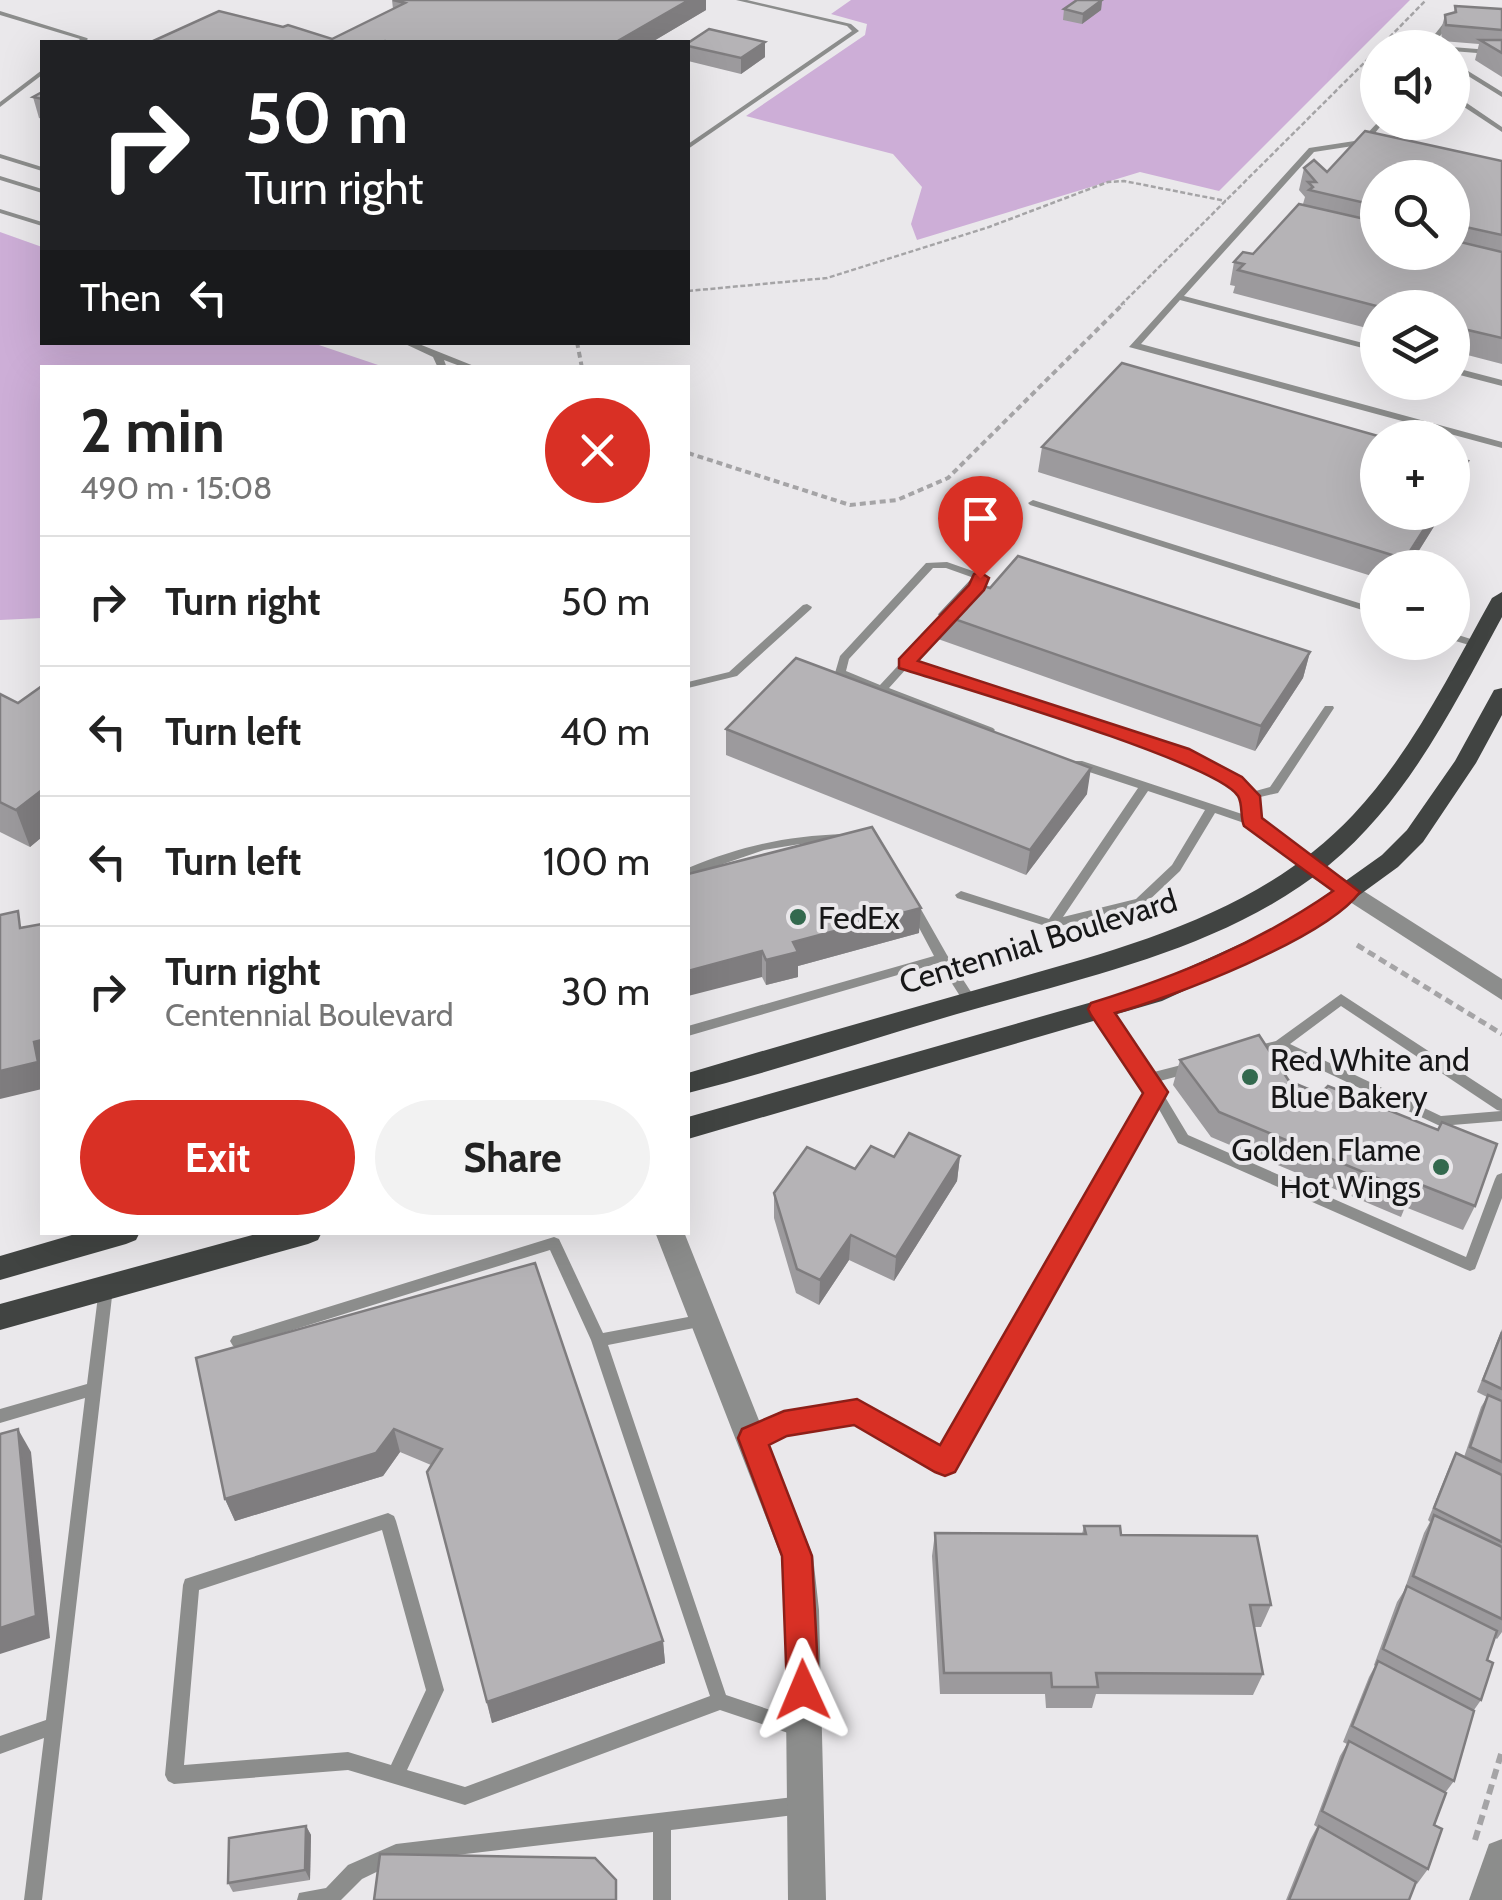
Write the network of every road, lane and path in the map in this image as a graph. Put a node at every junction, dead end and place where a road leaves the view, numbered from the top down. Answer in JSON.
{"nodes":[{"id":1,"x":739,"y":0,"type":"edge"},
{"id":2,"x":1426,"y":0,"type":"edge"},
{"id":3,"x":1457,"y":11,"type":"edge"},
{"id":4,"x":0,"y":13,"type":"edge"},
{"id":5,"x":1396,"y":30,"type":"edge"},
{"id":6,"x":1441,"y":30,"type":"edge"},
{"id":7,"x":83,"y":40,"type":"edge"},
{"id":8,"x":1470,"y":50,"type":"edge"},
{"id":9,"x":1502,"y":53,"type":"edge"},
{"id":10,"x":1360,"y":66,"type":"edge"},
{"id":11,"x":40,"y":74,"type":"edge"},
{"id":12,"x":1470,"y":75,"type":"edge"},
{"id":13,"x":1502,"y":95,"type":"edge"},
{"id":14,"x":0,"y":106,"type":"edge"},
{"id":15,"x":1470,"y":108,"type":"edge"},
{"id":16,"x":1502,"y":130,"type":"edge"},
{"id":17,"x":1362,"y":142,"type":"joint"},
{"id":18,"x":690,"y":146,"type":"edge"},
{"id":19,"x":1380,"y":146,"type":"edge"},
{"id":20,"x":0,"y":156,"type":"edge"},
{"id":21,"x":40,"y":168,"type":"edge"},
{"id":22,"x":0,"y":178,"type":"edge"},
{"id":23,"x":40,"y":190,"type":"edge"},
{"id":24,"x":1226,"y":201,"type":"junction"},
{"id":25,"x":0,"y":211,"type":"edge"},
{"id":26,"x":40,"y":223,"type":"edge"},
{"id":27,"x":690,"y":291,"type":"edge"},
{"id":28,"x":1177,"y":297,"type":"junction"},
{"id":29,"x":412,"y":345,"type":"edge"},
{"id":30,"x":1360,"y":345,"type":"edge"},
{"id":31,"x":436,"y":355,"type":"junction"},
{"id":32,"x":441,"y":365,"type":"edge"},
{"id":33,"x":467,"y":365,"type":"edge"},
{"id":34,"x":1470,"y":375,"type":"edge"},
{"id":35,"x":1502,"y":383,"type":"edge"},
{"id":36,"x":1502,"y":445,"type":"edge"},
{"id":37,"x":690,"y":454,"type":"edge"},
{"id":38,"x":1033,"y":503,"type":"dead end"},
{"id":39,"x":1502,"y":598,"type":"edge"},
{"id":40,"x":966,"y":599,"type":"edge"},
{"id":41,"x":1360,"y":606,"type":"edge"},
{"id":42,"x":806,"y":607,"type":"dead end"},
{"id":43,"x":954,"y":612,"type":"edge"},
{"id":44,"x":1470,"y":642,"type":"edge"},
{"id":45,"x":1476,"y":644,"type":"junction"},
{"id":46,"x":906,"y":664,"type":"junction"},
{"id":47,"x":690,"y":685,"type":"edge"},
{"id":48,"x":882,"y":689,"type":"junction"},
{"id":49,"x":1502,"y":694,"type":"edge"},
{"id":50,"x":1329,"y":708,"type":"dead end"},
{"id":51,"x":1011,"y":739,"type":"edge"},
{"id":52,"x":1066,"y":760,"type":"edge"},
{"id":53,"x":1145,"y":786,"type":"junction"},
{"id":54,"x":1250,"y":796,"type":"junction"},
{"id":55,"x":1212,"y":808,"type":"junction"},
{"id":56,"x":1251,"y":821,"type":"junction"},
{"id":57,"x":864,"y":843,"type":"edge"},
{"id":58,"x":1310,"y":865,"type":"junction"},
{"id":59,"x":690,"y":871,"type":"edge"},
{"id":60,"x":905,"y":892,"type":"edge"},
{"id":61,"x":1348,"y":892,"type":"junction"},
{"id":62,"x":961,"y":895,"type":"dead end"},
{"id":63,"x":1052,"y":924,"type":"junction"},
{"id":64,"x":1357,"y":945,"type":"dead end"},
{"id":65,"x":942,"y":958,"type":"junction"},
{"id":66,"x":1502,"y":991,"type":"edge"},
{"id":67,"x":970,"y":1001,"type":"junction"},
{"id":68,"x":1099,"y":1009,"type":"junction"},
{"id":69,"x":690,"y":1030,"type":"edge"},
{"id":70,"x":1502,"y":1034,"type":"edge"},
{"id":71,"x":1280,"y":1044,"type":"junction"},
{"id":72,"x":1242,"y":1054,"type":"edge"},
{"id":73,"x":1204,"y":1064,"type":"edge"},
{"id":74,"x":690,"y":1082,"type":"edge"},
{"id":75,"x":1151,"y":1086,"type":"junction"},
{"id":76,"x":1502,"y":1106,"type":"edge"},
{"id":77,"x":1502,"y":1116,"type":"edge"},
{"id":78,"x":690,"y":1127,"type":"edge"},
{"id":79,"x":1502,"y":1179,"type":"edge"},
{"id":80,"x":116,"y":1235,"type":"edge"},
{"id":81,"x":297,"y":1235,"type":"edge"},
{"id":82,"x":670,"y":1235,"type":"edge"},
{"id":83,"x":0,"y":1268,"type":"edge"},
{"id":84,"x":106,"y":1288,"type":"junction"},
{"id":85,"x":0,"y":1317,"type":"edge"},
{"id":86,"x":704,"y":1320,"type":"junction"},
{"id":87,"x":238,"y":1340,"type":"dead end"},
{"id":88,"x":599,"y":1340,"type":"junction"},
{"id":89,"x":94,"y":1389,"type":"junction"},
{"id":90,"x":0,"y":1416,"type":"edge"},
{"id":91,"x":752,"y":1438,"type":"junction"},
{"id":92,"x":720,"y":1701,"type":"junction"},
{"id":93,"x":55,"y":1725,"type":"junction"},
{"id":94,"x":804,"y":1730,"type":"junction"},
{"id":95,"x":0,"y":1744,"type":"edge"},
{"id":96,"x":1502,"y":1751,"type":"edge"},
{"id":97,"x":396,"y":1775,"type":"junction"},
{"id":98,"x":805,"y":1804,"type":"junction"},
{"id":99,"x":662,"y":1821,"type":"junction"},
{"id":100,"x":1488,"y":1850,"type":"edge"},
{"id":101,"x":329,"y":1898,"type":"edge"},
{"id":102,"x":34,"y":1900,"type":"edge"},
{"id":103,"x":306,"y":1900,"type":"edge"},
{"id":104,"x":662,"y":1900,"type":"edge"},
{"id":105,"x":806,"y":1900,"type":"edge"},
{"id":106,"x":1488,"y":1900,"type":"edge"}],
"edges":[{"from":1,"to":18,"type":"lane"},
{"from":2,"to":5,"type":"path"},
{"from":3,"to":6,"type":"lane"},
{"from":4,"to":7,"type":"lane"},
{"from":8,"to":9,"type":"lane"},
{"from":10,"to":24,"type":"path"},
{"from":11,"to":14,"type":"lane"},
{"from":12,"to":13,"type":"lane"},
{"from":15,"to":16,"type":"lane"},
{"from":17,"to":19,"type":"lane"},
{"from":17,"to":28,"type":"lane"},
{"from":20,"to":21,"type":"lane"},
{"from":22,"to":23,"type":"lane"},
{"from":24,"to":27,"type":"path"},
{"from":24,"to":37,"type":"path"},
{"from":25,"to":26,"type":"lane"},
{"from":28,"to":30,"type":"lane"},
{"from":28,"to":36,"type":"lane"},
{"from":29,"to":31,"type":"lane"},
{"from":31,"to":32,"type":"lane"},
{"from":31,"to":33,"type":"lane"},
{"from":34,"to":35,"type":"lane"},
{"from":38,"to":41,"type":"lane"},
{"from":39,"to":45,"type":"main road","name":"Centennial Boulevard"},
{"from":40,"to":48,"type":"lane"},
{"from":42,"to":47,"type":"lane"},
{"from":43,"to":46,"type":"lane"},
{"from":44,"to":45,"type":"lane"},
{"from":45,"to":58,"type":"main road","name":"Centennial Boulevard"},
{"from":46,"to":48,"type":"lane"},
{"from":46,"to":54,"type":"lane"},
{"from":48,"to":51,"type":"lane"},
{"from":49,"to":61,"type":"main road"},
{"from":50,"to":54,"type":"lane"},
{"from":52,"to":53,"type":"lane"},
{"from":53,"to":55,"type":"lane"},
{"from":53,"to":63,"type":"lane"},
{"from":54,"to":56,"type":"lane"},
{"from":55,"to":56,"type":"lane"},
{"from":55,"to":63,"type":"lane"},
{"from":56,"to":58,"type":"lane"},
{"from":57,"to":59,"type":"lane"},
{"from":58,"to":61,"type":"street"},
{"from":58,"to":67,"type":"main road","name":"Centennial Boulevard"},
{"from":60,"to":65,"type":"lane"},
{"from":61,"to":66,"type":"street"},
{"from":61,"to":68,"type":"main road"},
{"from":62,"to":63,"type":"lane"},
{"from":64,"to":70,"type":"path"},
{"from":65,"to":67,"type":"lane"},
{"from":65,"to":69,"type":"lane"},
{"from":67,"to":74,"type":"main road","name":"Centennial Boulevard"},
{"from":68,"to":75,"type":"lane"},
{"from":68,"to":78,"type":"main road"},
{"from":71,"to":72,"type":"lane"},
{"from":71,"to":76,"type":"lane"},
{"from":71,"to":77,"type":"lane"},
{"from":73,"to":75,"type":"lane"},
{"from":75,"to":79,"type":"lane"},
{"from":75,"to":91,"type":"lane"},
{"from":80,"to":83,"type":"main road"},
{"from":81,"to":84,"type":"main road"},
{"from":82,"to":86,"type":"street"},
{"from":84,"to":85,"type":"main road"},
{"from":84,"to":89,"type":"lane"},
{"from":86,"to":88,"type":"lane"},
{"from":86,"to":91,"type":"street"},
{"from":87,"to":88,"type":"lane"},
{"from":88,"to":92,"type":"lane"},
{"from":89,"to":90,"type":"lane"},
{"from":89,"to":93,"type":"lane"},
{"from":91,"to":94,"type":"street"},
{"from":92,"to":94,"type":"lane"},
{"from":92,"to":97,"type":"lane"},
{"from":93,"to":95,"type":"lane"},
{"from":93,"to":102,"type":"lane"},
{"from":94,"to":98,"type":"street"},
{"from":96,"to":100,"type":"path"},
{"from":97,"to":97,"type":"lane"},
{"from":98,"to":99,"type":"lane"},
{"from":98,"to":105,"type":"street"},
{"from":99,"to":101,"type":"lane"},
{"from":99,"to":104,"type":"lane"},
{"from":100,"to":106,"type":"street"},
{"from":101,"to":103,"type":"lane"}]}
